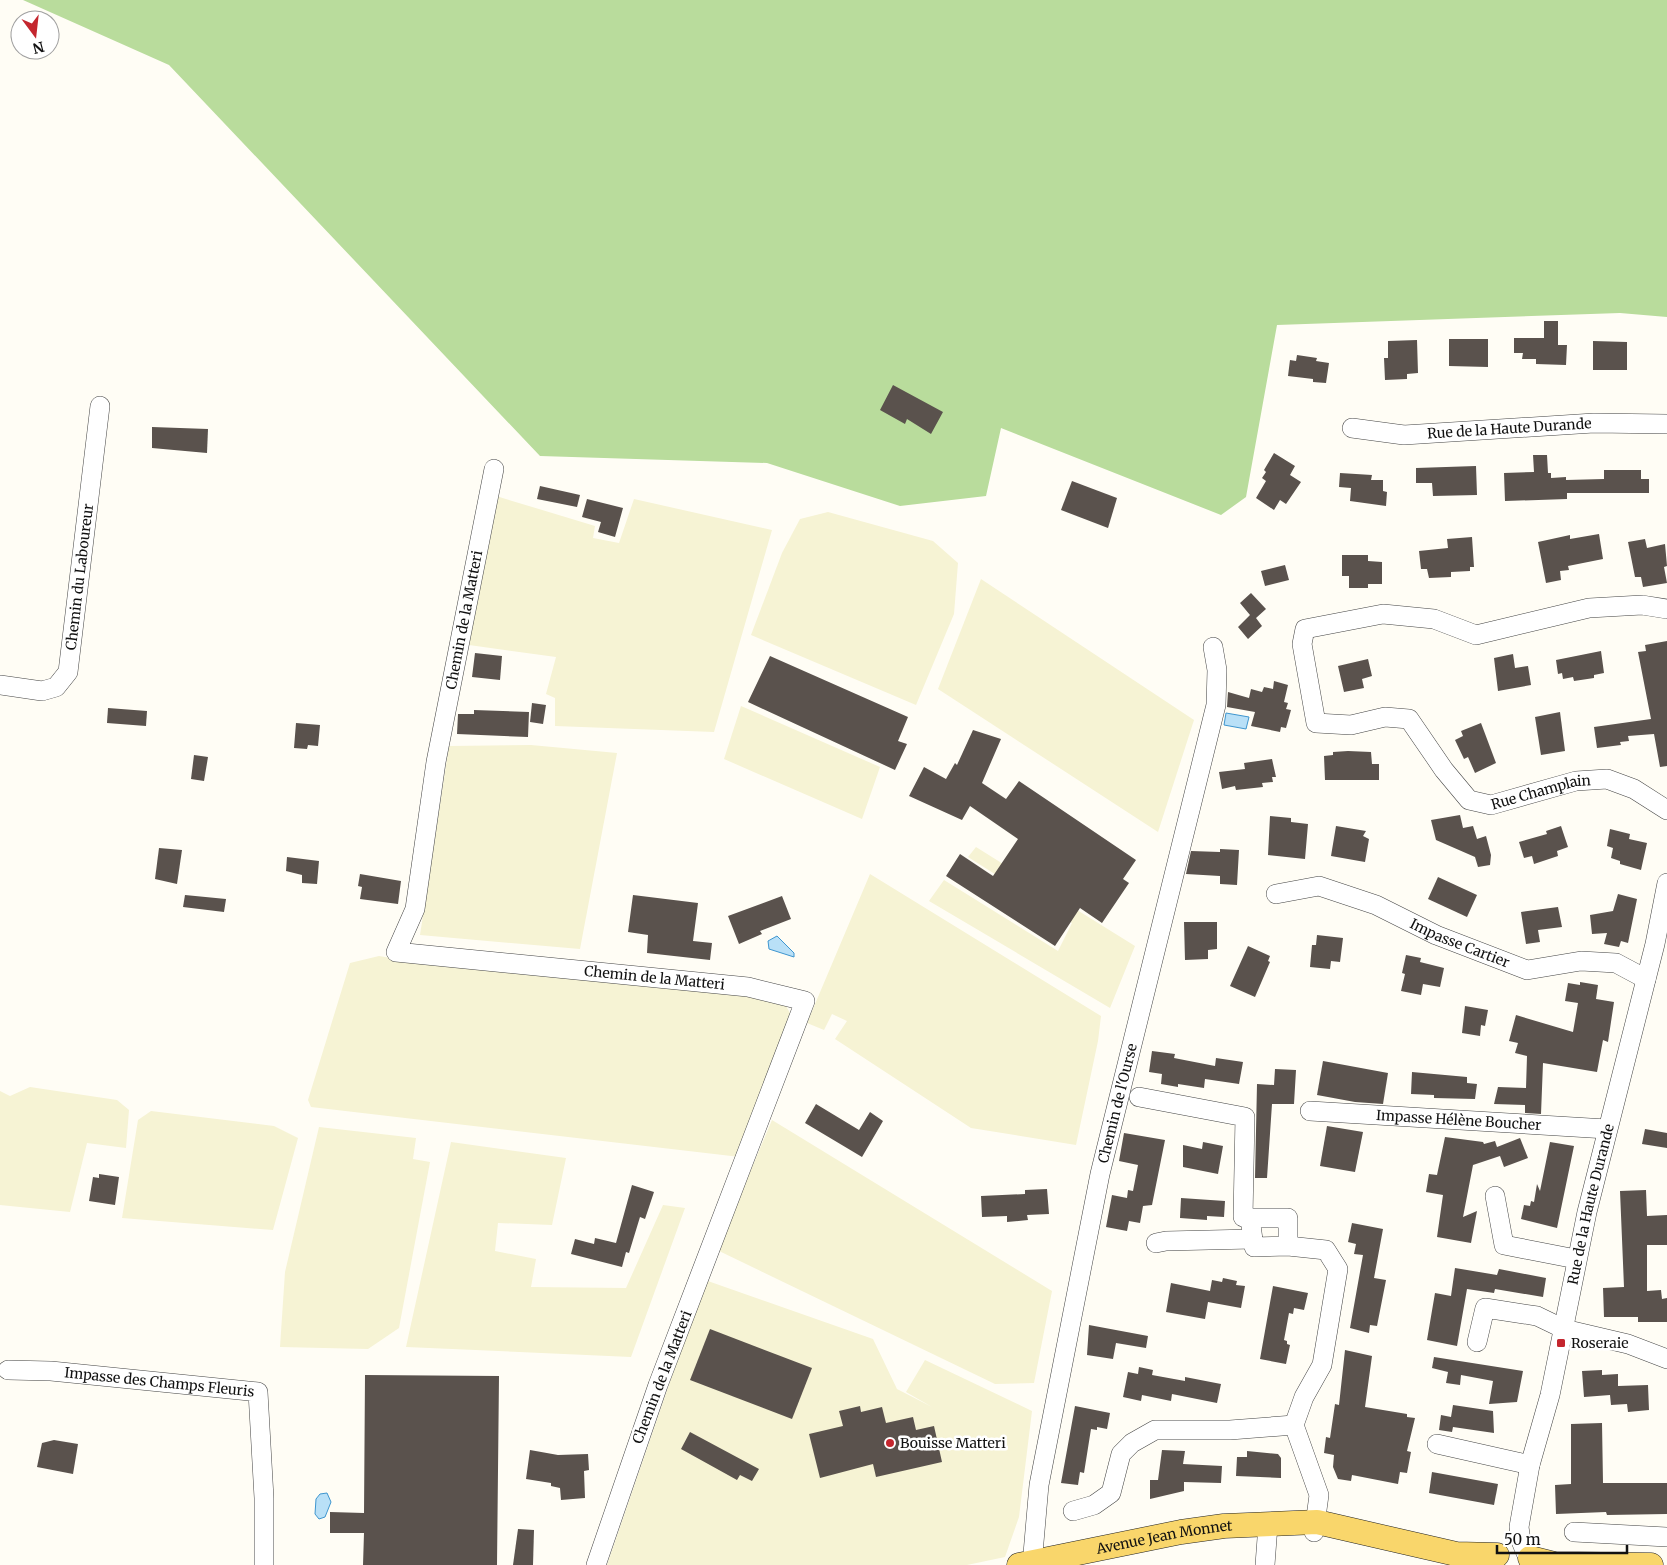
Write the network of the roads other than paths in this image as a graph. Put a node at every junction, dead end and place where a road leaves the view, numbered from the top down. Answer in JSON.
{"nodes":[{"id":1,"x":100,"y":406,"type":"dead end"},
{"id":2,"x":1667,"y":424,"type":"edge"},
{"id":3,"x":1352,"y":428,"type":"dead end"},
{"id":4,"x":494,"y":469,"type":"dead end"},
{"id":5,"x":1667,"y":609,"type":"edge"},
{"id":6,"x":1213,"y":647,"type":"dead end"},
{"id":7,"x":0,"y":685,"type":"edge"},
{"id":8,"x":1667,"y":810,"type":"edge"},
{"id":9,"x":1667,"y":883,"type":"edge"},
{"id":10,"x":1276,"y":894,"type":"dead end"},
{"id":11,"x":1661,"y":943,"type":"edge"},
{"id":12,"x":1646,"y":979,"type":"junction"},
{"id":13,"x":1139,"y":1097,"type":"dead end"},
{"id":14,"x":1310,"y":1112,"type":"dead end"},
{"id":15,"x":1607,"y":1129,"type":"junction"},
{"id":16,"x":1495,"y":1196,"type":"dead end"},
{"id":17,"x":1250,"y":1218,"type":"junction"},
{"id":18,"x":1252,"y":1239,"type":"junction"},
{"id":19,"x":1156,"y":1243,"type":"dead end"},
{"id":20,"x":1288,"y":1246,"type":"junction"},
{"id":21,"x":1576,"y":1259,"type":"junction"},
{"id":22,"x":1564,"y":1329,"type":"junction"},
{"id":23,"x":1477,"y":1342,"type":"dead end"},
{"id":24,"x":1667,"y":1359,"type":"edge"},
{"id":25,"x":8,"y":1370,"type":"dead end"},
{"id":26,"x":1294,"y":1425,"type":"junction"},
{"id":27,"x":1437,"y":1444,"type":"dead end"},
{"id":28,"x":1530,"y":1465,"type":"junction"},
{"id":29,"x":1073,"y":1511,"type":"dead end"},
{"id":30,"x":1268,"y":1525,"type":"junction"},
{"id":31,"x":1315,"y":1527,"type":"junction"},
{"id":32,"x":1574,"y":1532,"type":"dead end"},
{"id":33,"x":1667,"y":1538,"type":"edge"},
{"id":34,"x":1514,"y":1558,"type":"edge"},
{"id":35,"x":1028,"y":1564,"type":"edge"},
{"id":36,"x":264,"y":1565,"type":"edge"},
{"id":37,"x":596,"y":1565,"type":"edge"},
{"id":38,"x":1265,"y":1565,"type":"edge"},
{"id":39,"x":1460,"y":1565,"type":"edge"},
{"id":40,"x":1651,"y":1565,"type":"edge"}],
"edges":[{"from":1,"to":7,"type":"street","name":"Chemin du Laboureur"},
{"from":2,"to":3,"type":"street","name":"Rue de la Haute Durande"},
{"from":4,"to":37,"type":"street","name":"Chemin de la Matteri"},
{"from":5,"to":8,"type":"street","name":"Rue Champlain"},
{"from":6,"to":35,"type":"street","name":"Chemin de l'Ourse"},
{"from":9,"to":11,"type":"street","name":"Rue de la Haute Durande"},
{"from":10,"to":12,"type":"street","name":"Impasse Cartier"},
{"from":11,"to":12,"type":"street","name":"Rue de la Haute Durande"},
{"from":12,"to":15,"type":"street","name":"Rue de la Haute Durande"},
{"from":13,"to":17,"type":"street"},
{"from":14,"to":15,"type":"street","name":"Impasse Hélène Boucher"},
{"from":15,"to":21,"type":"street","name":"Rue de la Haute Durande"},
{"from":16,"to":21,"type":"street"},
{"from":17,"to":18,"type":"street"},
{"from":17,"to":20,"type":"street"},
{"from":18,"to":19,"type":"street"},
{"from":18,"to":20,"type":"street"},
{"from":20,"to":26,"type":"street"},
{"from":21,"to":22,"type":"street","name":"Rue de la Haute Durande"},
{"from":22,"to":23,"type":"street"},
{"from":22,"to":24,"type":"street"},
{"from":22,"to":28,"type":"street","name":"Rue de la Haute Durande"},
{"from":25,"to":36,"type":"street","name":"Impasse des Champs Fleuris"},
{"from":26,"to":29,"type":"street"},
{"from":26,"to":31,"type":"street"},
{"from":27,"to":28,"type":"street"},
{"from":28,"to":34,"type":"street","name":"Rue de la Haute Durande"},
{"from":30,"to":31,"type":"main road","name":"Avenue Jean Monnet"},
{"from":30,"to":35,"type":"main road","name":"Avenue Jean Monnet"},
{"from":30,"to":38,"type":"street"},
{"from":31,"to":34,"type":"main road","name":"Avenue Jean Monnet"},
{"from":31,"to":39,"type":"main road","name":"Avenue Jean Monnet"},
{"from":32,"to":33,"type":"street"},
{"from":34,"to":40,"type":"main road","name":"Avenue Jean Monnet"}]}
